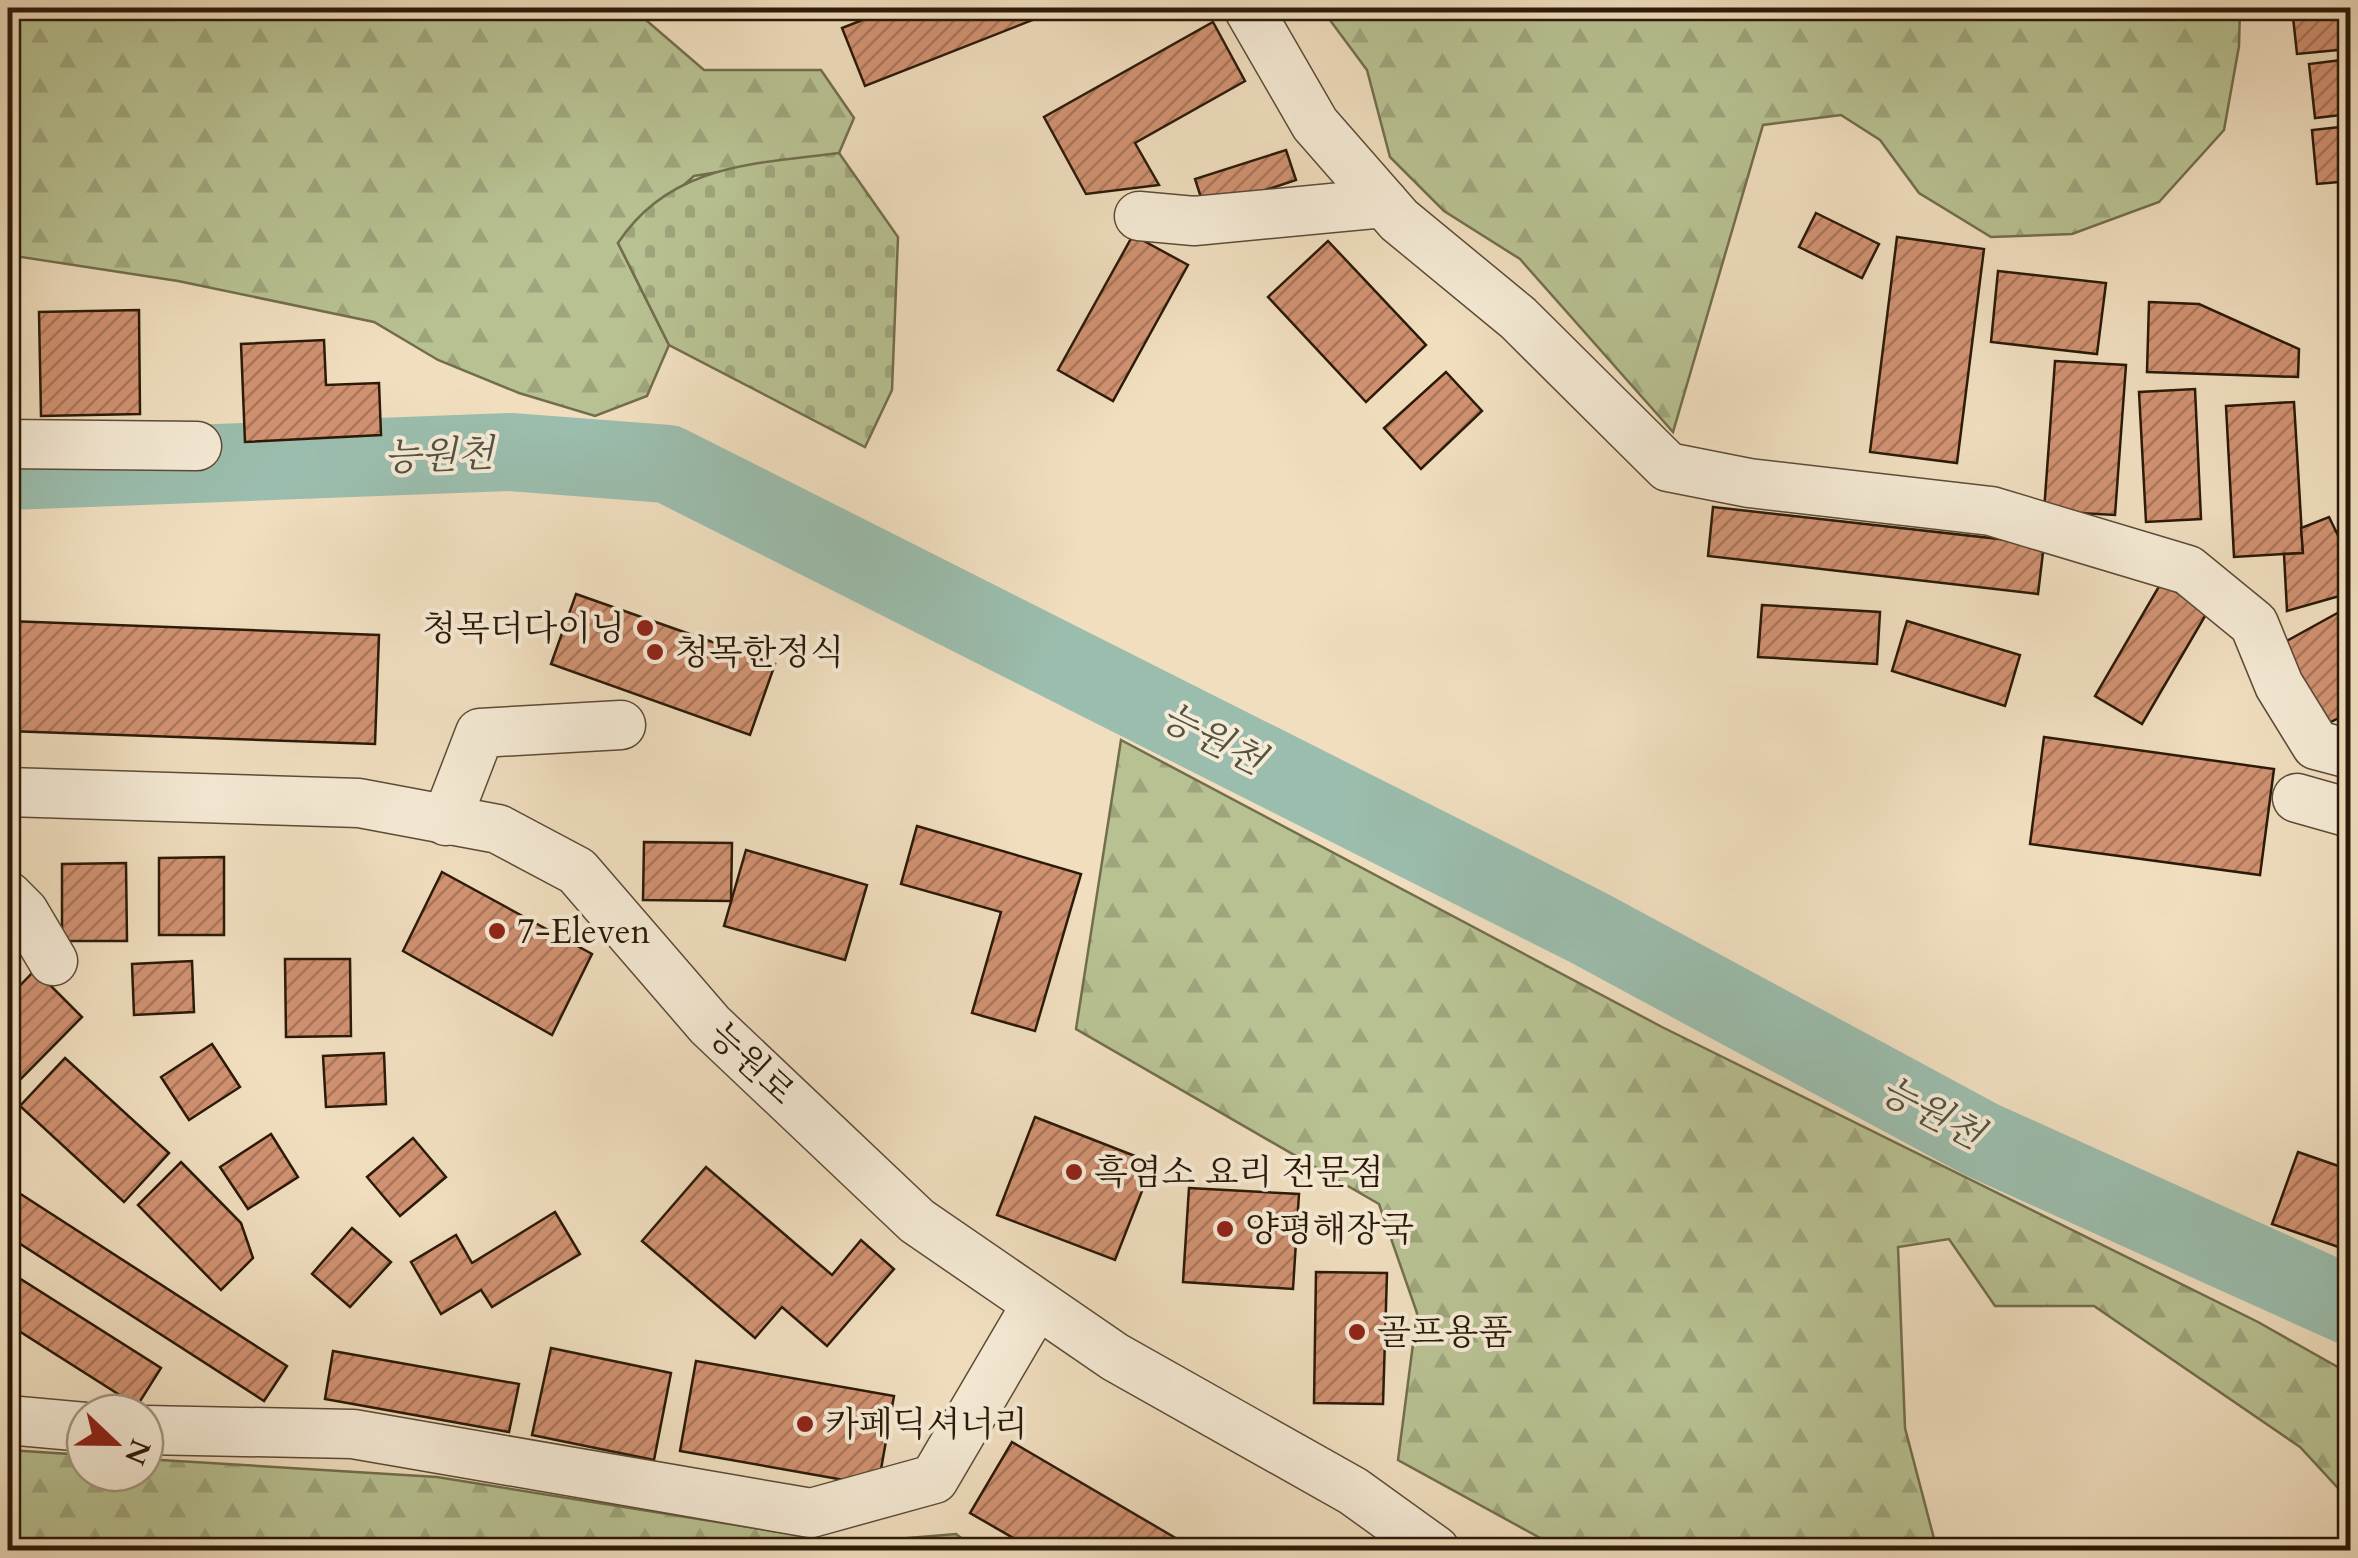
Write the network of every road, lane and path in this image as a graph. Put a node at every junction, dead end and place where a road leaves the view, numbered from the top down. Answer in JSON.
{"nodes":[{"id":1,"x":1248,"y":8,"type":"edge"},
{"id":2,"x":1384,"y":203,"type":"junction"},
{"id":3,"x":1139,"y":216,"type":"dead end"},
{"id":4,"x":8,"y":444,"type":"edge"},
{"id":5,"x":197,"y":446,"type":"dead end"},
{"id":6,"x":621,"y":725,"type":"dead end"},
{"id":7,"x":2350,"y":754,"type":"edge"},
{"id":8,"x":8,"y":792,"type":"edge"},
{"id":9,"x":2297,"y":798,"type":"dead end"},
{"id":10,"x":2350,"y":813,"type":"edge"},
{"id":11,"x":446,"y":821,"type":"junction"},
{"id":12,"x":8,"y":896,"type":"edge"},
{"id":13,"x":53,"y":961,"type":"dead end"},
{"id":14,"x":1036,"y":1304,"type":"junction"},
{"id":15,"x":8,"y":1420,"type":"edge"},
{"id":16,"x":65,"y":1425,"type":"edge"},
{"id":17,"x":165,"y":1430,"type":"edge"},
{"id":18,"x":1435,"y":1550,"type":"edge"}],
"edges":[{"from":1,"to":2,"type":"street"},
{"from":2,"to":3,"type":"street"},
{"from":2,"to":7,"type":"street"},
{"from":4,"to":5,"type":"street"},
{"from":6,"to":11,"type":"street"},
{"from":8,"to":11,"type":"street","name":"능원로"},
{"from":9,"to":10,"type":"street"},
{"from":11,"to":14,"type":"street","name":"능원로"},
{"from":12,"to":13,"type":"street"},
{"from":14,"to":17,"type":"street"},
{"from":14,"to":18,"type":"street","name":"능원로"},
{"from":15,"to":16,"type":"street"}]}
